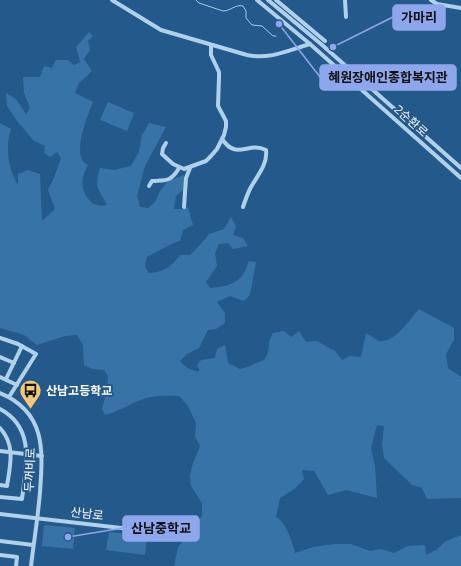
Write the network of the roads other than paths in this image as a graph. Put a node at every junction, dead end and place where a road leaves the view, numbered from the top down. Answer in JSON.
{"nodes":[{"id":1,"x":112,"y":0,"type":"edge"},
{"id":2,"x":257,"y":0,"type":"edge"},
{"id":3,"x":268,"y":0,"type":"edge"},
{"id":4,"x":276,"y":0,"type":"edge"},
{"id":5,"x":345,"y":0,"type":"edge"},
{"id":6,"x":431,"y":0,"type":"edge"},
{"id":7,"x":461,"y":8,"type":"edge"},
{"id":8,"x":346,"y":17,"type":"dead end"},
{"id":9,"x":325,"y":41,"type":"dead end"},
{"id":10,"x":310,"y":44,"type":"junction"},
{"id":11,"x":211,"y":45,"type":"junction"},
{"id":12,"x":222,"y":138,"type":"junction"},
{"id":13,"x":166,"y":143,"type":"dead end"},
{"id":14,"x":190,"y":167,"type":"junction"},
{"id":15,"x":179,"y":168,"type":"junction"},
{"id":16,"x":461,"y":168,"type":"edge"},
{"id":17,"x":461,"y":178,"type":"edge"},
{"id":18,"x":149,"y":186,"type":"dead end"},
{"id":19,"x":184,"y":207,"type":"dead end"},
{"id":20,"x":243,"y":208,"type":"dead end"},
{"id":21,"x":0,"y":338,"type":"edge"},
{"id":22,"x":22,"y":346,"type":"junction"},
{"id":23,"x":0,"y":358,"type":"edge"},
{"id":24,"x":14,"y":363,"type":"junction"},
{"id":25,"x":0,"y":377,"type":"edge"},
{"id":26,"x":6,"y":379,"type":"junction"},
{"id":27,"x":17,"y":385,"type":"junction"},
{"id":28,"x":0,"y":393,"type":"edge"},
{"id":29,"x":9,"y":397,"type":"junction"},
{"id":30,"x":0,"y":409,"type":"edge"},
{"id":31,"x":0,"y":428,"type":"edge"},
{"id":32,"x":0,"y":451,"type":"edge"},
{"id":33,"x":11,"y":452,"type":"junction"},
{"id":34,"x":27,"y":454,"type":"junction"},
{"id":35,"x":42,"y":456,"type":"junction"},
{"id":36,"x":0,"y":485,"type":"edge"},
{"id":37,"x":0,"y":497,"type":"edge"},
{"id":38,"x":0,"y":514,"type":"edge"},
{"id":39,"x":37,"y":518,"type":"junction"},
{"id":40,"x":173,"y":534,"type":"dead end"},
{"id":41,"x":0,"y":541,"type":"edge"},
{"id":42,"x":33,"y":546,"type":"junction"},
{"id":43,"x":0,"y":555,"type":"edge"},
{"id":44,"x":0,"y":561,"type":"edge"},
{"id":45,"x":16,"y":566,"type":"edge"},
{"id":46,"x":31,"y":566,"type":"edge"}],
"edges":[{"from":1,"to":11,"type":"street"},
{"from":2,"to":10,"type":"street","name":"2순환로"},
{"from":3,"to":16,"type":"street","name":"2순환로"},
{"from":4,"to":9,"type":"street"},
{"from":5,"to":8,"type":"street"},
{"from":6,"to":7,"type":"street"},
{"from":10,"to":11,"type":"street"},
{"from":10,"to":17,"type":"street","name":"2순환로"},
{"from":11,"to":12,"type":"street"},
{"from":12,"to":14,"type":"street"},
{"from":12,"to":20,"type":"street"},
{"from":13,"to":15,"type":"street"},
{"from":14,"to":15,"type":"street"},
{"from":14,"to":19,"type":"street"},
{"from":15,"to":18,"type":"street"},
{"from":21,"to":22,"type":"street"},
{"from":22,"to":24,"type":"street"},
{"from":22,"to":27,"type":"street"},
{"from":23,"to":24,"type":"street"},
{"from":24,"to":26,"type":"street"},
{"from":25,"to":26,"type":"street"},
{"from":26,"to":27,"type":"street"},
{"from":27,"to":29,"type":"street"},
{"from":28,"to":29,"type":"street","name":"두꺼비로"},
{"from":29,"to":35,"type":"street","name":"두꺼비로"},
{"from":30,"to":34,"type":"street"},
{"from":31,"to":33,"type":"street"},
{"from":32,"to":33,"type":"street"},
{"from":33,"to":34,"type":"street"},
{"from":33,"to":36,"type":"street"},
{"from":34,"to":35,"type":"street"},
{"from":34,"to":37,"type":"street"},
{"from":35,"to":39,"type":"street","name":"두꺼비로"},
{"from":38,"to":39,"type":"street","name":"산남로"},
{"from":39,"to":40,"type":"street","name":"산남로"},
{"from":39,"to":42,"type":"street","name":"두꺼비로"},
{"from":41,"to":42,"type":"street"},
{"from":42,"to":46,"type":"street","name":"두꺼비로"},
{"from":43,"to":44,"type":"street"},
{"from":43,"to":45,"type":"street"}]}
